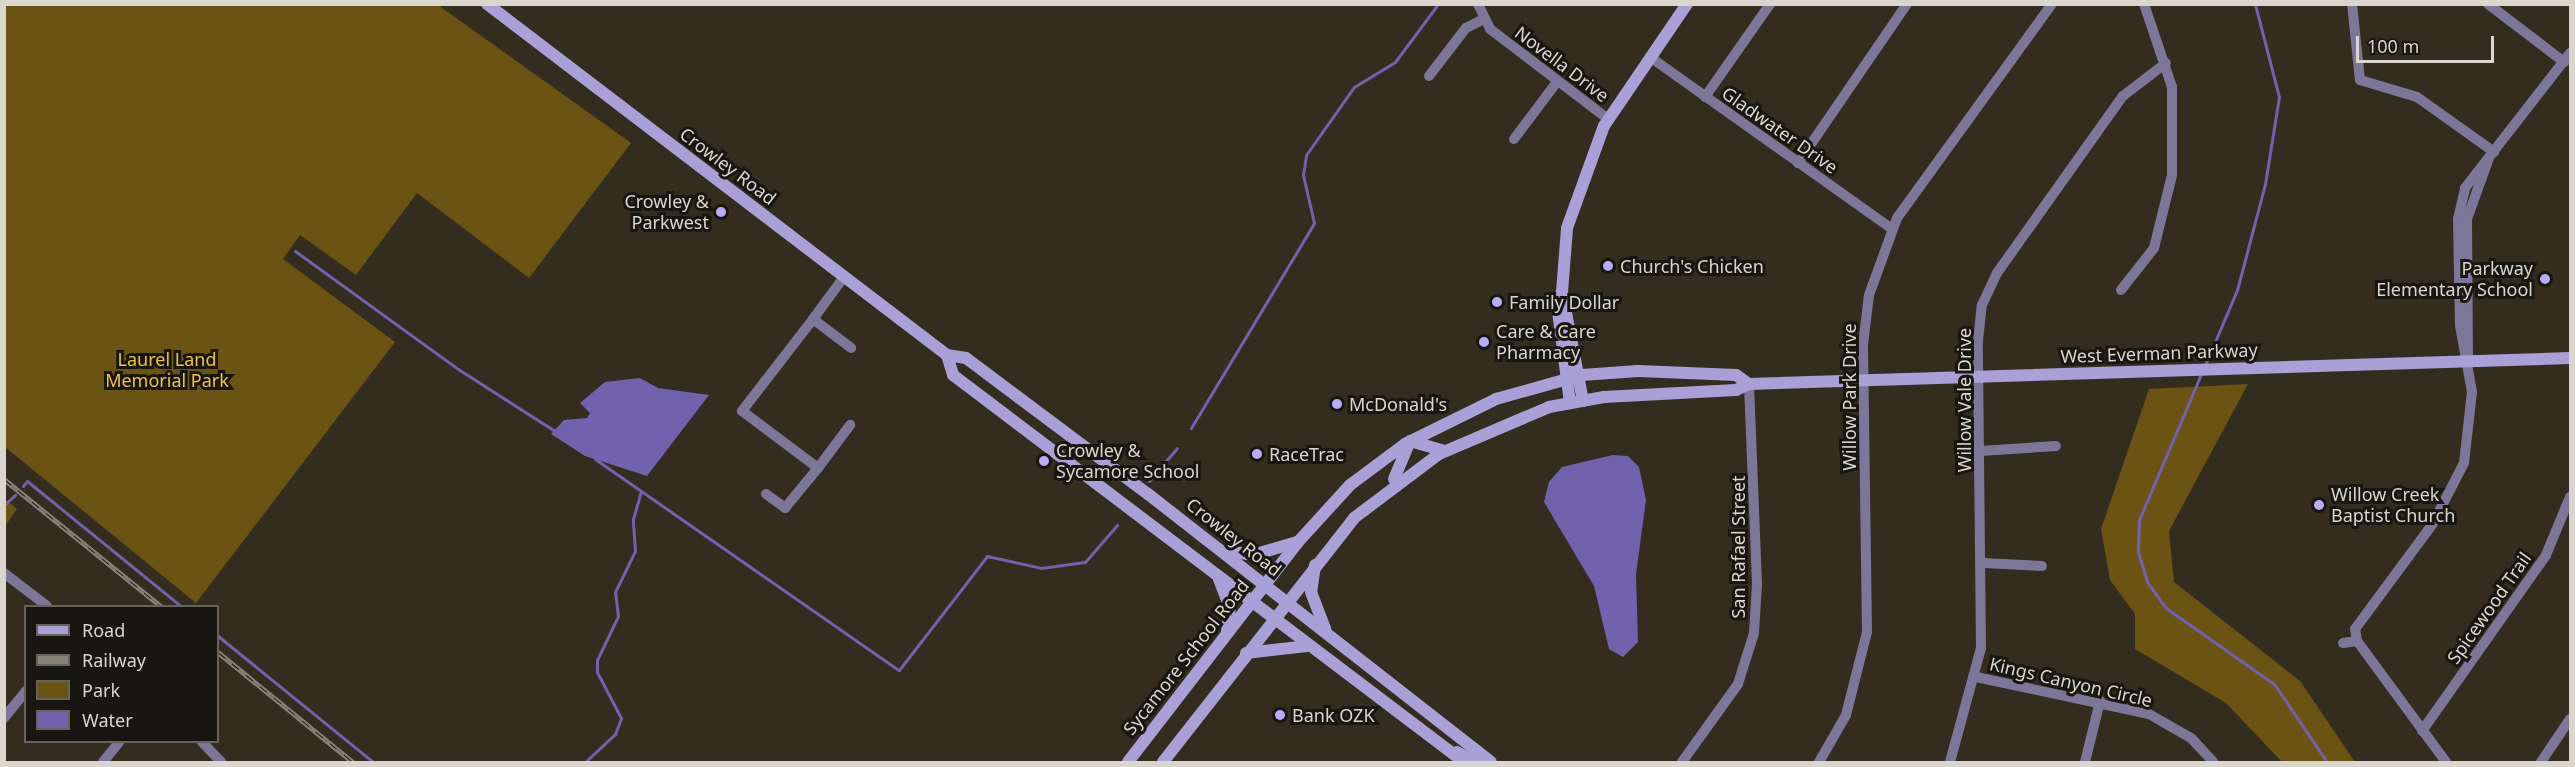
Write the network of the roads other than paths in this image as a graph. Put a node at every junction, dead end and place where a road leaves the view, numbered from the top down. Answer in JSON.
{"nodes":[{"id":1,"x":487,"y":4,"type":"edge"},
{"id":2,"x":1478,"y":4,"type":"edge"},
{"id":3,"x":1687,"y":4,"type":"edge"},
{"id":4,"x":1770,"y":4,"type":"edge"},
{"id":5,"x":1907,"y":4,"type":"edge"},
{"id":6,"x":2052,"y":4,"type":"edge"},
{"id":7,"x":2144,"y":4,"type":"edge"},
{"id":8,"x":2352,"y":4,"type":"edge"},
{"id":9,"x":2488,"y":4,"type":"edge"},
{"id":10,"x":1484,"y":19,"type":"junction"},
{"id":11,"x":1650,"y":57,"type":"junction"},
{"id":12,"x":2567,"y":57,"type":"edge"},
{"id":13,"x":2166,"y":63,"type":"junction"},
{"id":14,"x":1429,"y":76,"type":"dead end"},
{"id":15,"x":1557,"y":82,"type":"junction"},
{"id":16,"x":1705,"y":97,"type":"junction"},
{"id":17,"x":1608,"y":119,"type":"junction"},
{"id":18,"x":1514,"y":139,"type":"dead end"},
{"id":19,"x":2492,"y":155,"type":"junction"},
{"id":20,"x":1798,"y":163,"type":"junction"},
{"id":21,"x":1892,"y":229,"type":"junction"},
{"id":22,"x":844,"y":277,"type":"junction"},
{"id":23,"x":2121,"y":290,"type":"dead end"},
{"id":24,"x":1562,"y":292,"type":"junction"},
{"id":25,"x":813,"y":319,"type":"junction"},
{"id":26,"x":851,"y":348,"type":"dead end"},
{"id":27,"x":947,"y":355,"type":"junction"},
{"id":28,"x":2571,"y":358,"type":"edge"},
{"id":29,"x":2468,"y":361,"type":"junction"},
{"id":30,"x":1579,"y":376,"type":"junction"},
{"id":31,"x":1978,"y":376,"type":"junction"},
{"id":32,"x":1566,"y":379,"type":"junction"},
{"id":33,"x":1864,"y":380,"type":"junction"},
{"id":34,"x":1749,"y":384,"type":"junction"},
{"id":35,"x":1582,"y":401,"type":"junction"},
{"id":36,"x":1570,"y":403,"type":"junction"},
{"id":37,"x":850,"y":425,"type":"dead end"},
{"id":38,"x":1410,"y":441,"type":"junction"},
{"id":39,"x":2056,"y":446,"type":"dead end"},
{"id":40,"x":1446,"y":451,"type":"junction"},
{"id":41,"x":1980,"y":451,"type":"junction"},
{"id":42,"x":818,"y":468,"type":"junction"},
{"id":43,"x":1386,"y":489,"type":"junction"},
{"id":44,"x":766,"y":494,"type":"dead end"},
{"id":45,"x":2571,"y":497,"type":"edge"},
{"id":46,"x":1298,"y":542,"type":"junction"},
{"id":47,"x":1220,"y":549,"type":"junction"},
{"id":48,"x":1317,"y":560,"type":"junction"},
{"id":49,"x":1983,"y":563,"type":"junction"},
{"id":50,"x":2042,"y":566,"type":"dead end"},
{"id":51,"x":4,"y":573,"type":"edge"},
{"id":52,"x":1218,"y":578,"type":"junction"},
{"id":53,"x":1265,"y":584,"type":"junction"},
{"id":54,"x":1286,"y":600,"type":"junction"},
{"id":55,"x":1251,"y":602,"type":"junction"},
{"id":56,"x":46,"y":605,"type":"edge"},
{"id":57,"x":1272,"y":618,"type":"junction"},
{"id":58,"x":1325,"y":630,"type":"junction"},
{"id":59,"x":1227,"y":633,"type":"junction"},
{"id":60,"x":2357,"y":641,"type":"junction"},
{"id":61,"x":2343,"y":643,"type":"dead end"},
{"id":62,"x":1308,"y":646,"type":"junction"},
{"id":63,"x":1246,"y":653,"type":"junction"},
{"id":64,"x":1976,"y":677,"type":"junction"},
{"id":65,"x":24,"y":693,"type":"edge"},
{"id":66,"x":2100,"y":701,"type":"junction"},
{"id":67,"x":4,"y":718,"type":"edge"},
{"id":68,"x":2571,"y":719,"type":"edge"},
{"id":69,"x":2422,"y":731,"type":"junction"},
{"id":70,"x":117,"y":743,"type":"edge"},
{"id":71,"x":204,"y":743,"type":"edge"},
{"id":72,"x":1450,"y":753,"type":"junction"},
{"id":73,"x":103,"y":762,"type":"edge"},
{"id":74,"x":221,"y":762,"type":"edge"},
{"id":75,"x":1128,"y":762,"type":"edge"},
{"id":76,"x":1163,"y":762,"type":"edge"},
{"id":77,"x":1464,"y":762,"type":"edge"},
{"id":78,"x":1476,"y":762,"type":"edge"},
{"id":79,"x":1491,"y":762,"type":"edge"},
{"id":80,"x":1682,"y":762,"type":"edge"},
{"id":81,"x":1819,"y":762,"type":"edge"},
{"id":82,"x":1950,"y":762,"type":"edge"},
{"id":83,"x":2085,"y":762,"type":"edge"},
{"id":84,"x":2213,"y":762,"type":"edge"},
{"id":85,"x":2446,"y":762,"type":"edge"},
{"id":86,"x":2541,"y":762,"type":"edge"}],
"edges":[{"from":1,"to":22,"type":"main road","name":"Crowley Road"},
{"from":2,"to":10,"type":"street","name":"Novella Drive"},
{"from":3,"to":11,"type":"main road"},
{"from":4,"to":16,"type":"street"},
{"from":5,"to":20,"type":"street"},
{"from":6,"to":21,"type":"street","name":"Willow Park Drive"},
{"from":7,"to":13,"type":"street"},
{"from":8,"to":19,"type":"street"},
{"from":9,"to":12,"type":"street"},
{"from":10,"to":14,"type":"street"},
{"from":10,"to":15,"type":"street","name":"Novella Drive"},
{"from":11,"to":16,"type":"street","name":"Gladwater Drive"},
{"from":11,"to":17,"type":"main road"},
{"from":12,"to":19,"type":"street"},
{"from":13,"to":23,"type":"street"},
{"from":13,"to":31,"type":"street","name":"Willow Vale Drive"},
{"from":15,"to":17,"type":"street","name":"Novella Drive"},
{"from":15,"to":18,"type":"street"},
{"from":16,"to":20,"type":"street","name":"Gladwater Drive"},
{"from":17,"to":24,"type":"main road"},
{"from":19,"to":29,"type":"street"},
{"from":20,"to":21,"type":"street","name":"Gladwater Drive"},
{"from":21,"to":33,"type":"street","name":"Willow Park Drive"},
{"from":22,"to":25,"type":"street"},
{"from":22,"to":27,"type":"main road","name":"Crowley Road"},
{"from":24,"to":30,"type":"main road"},
{"from":24,"to":32,"type":"main road"},
{"from":25,"to":26,"type":"street"},
{"from":25,"to":42,"type":"street"},
{"from":27,"to":47,"type":"main road","name":"Crowley Road"},
{"from":27,"to":52,"type":"main road","name":"Crowley Road"},
{"from":28,"to":29,"type":"main road","name":"West Everman Parkway"},
{"from":29,"to":31,"type":"main road","name":"West Everman Parkway"},
{"from":29,"to":60,"type":"street"},
{"from":30,"to":32,"type":"main road","name":"West Everman Parkway"},
{"from":30,"to":34,"type":"main road","name":"West Everman Parkway"},
{"from":30,"to":35,"type":"main road"},
{"from":31,"to":33,"type":"main road","name":"West Everman Parkway"},
{"from":31,"to":41,"type":"street","name":"Willow Vale Drive"},
{"from":32,"to":36,"type":"main road"},
{"from":32,"to":38,"type":"main road","name":"Sycamore School Road"},
{"from":33,"to":34,"type":"main road","name":"West Everman Parkway"},
{"from":33,"to":81,"type":"street","name":"Willow Park Drive"},
{"from":34,"to":35,"type":"main road","name":"West Everman Parkway"},
{"from":34,"to":80,"type":"street","name":"San Rafael Street"},
{"from":35,"to":36,"type":"main road","name":"West Everman Parkway"},
{"from":36,"to":40,"type":"main road"},
{"from":37,"to":42,"type":"street"},
{"from":38,"to":40,"type":"main road"},
{"from":38,"to":43,"type":"main road"},
{"from":38,"to":46,"type":"main road","name":"Sycamore School Road"},
{"from":39,"to":41,"type":"street"},
{"from":40,"to":43,"type":"main road"},
{"from":41,"to":49,"type":"street","name":"Willow Vale Drive"},
{"from":42,"to":44,"type":"street"},
{"from":43,"to":48,"type":"main road"},
{"from":45,"to":69,"type":"street","name":"Spicewood Trail"},
{"from":46,"to":47,"type":"main road"},
{"from":46,"to":53,"type":"main road","name":"Sycamore School Road"},
{"from":47,"to":53,"type":"main road","name":"Crowley Road"},
{"from":48,"to":54,"type":"main road"},
{"from":48,"to":58,"type":"main road"},
{"from":49,"to":50,"type":"street"},
{"from":49,"to":64,"type":"street","name":"Willow Vale Drive"},
{"from":51,"to":56,"type":"street"},
{"from":52,"to":55,"type":"main road","name":"Crowley Road"},
{"from":52,"to":59,"type":"main road"},
{"from":53,"to":54,"type":"main road","name":"Crowley Road"},
{"from":53,"to":55,"type":"main road","name":"Sycamore School Road"},
{"from":54,"to":57,"type":"main road"},
{"from":54,"to":58,"type":"main road","name":"Crowley Road"},
{"from":55,"to":57,"type":"main road","name":"Crowley Road"},
{"from":55,"to":59,"type":"main road","name":"Sycamore School Road"},
{"from":57,"to":62,"type":"main road","name":"Crowley Road"},
{"from":57,"to":63,"type":"main road"},
{"from":58,"to":79,"type":"main road","name":"Crowley Road"},
{"from":59,"to":75,"type":"main road","name":"Sycamore School Road"},
{"from":60,"to":61,"type":"street"},
{"from":60,"to":69,"type":"street"},
{"from":62,"to":63,"type":"main road"},
{"from":62,"to":72,"type":"main road","name":"Crowley Road"},
{"from":63,"to":76,"type":"main road"},
{"from":64,"to":66,"type":"street","name":"Kings Canyon Circle"},
{"from":64,"to":82,"type":"street","name":"Willow Vale Drive"},
{"from":65,"to":67,"type":"street"},
{"from":66,"to":83,"type":"street"},
{"from":66,"to":84,"type":"street","name":"Kings Canyon Circle"},
{"from":68,"to":86,"type":"street"},
{"from":69,"to":85,"type":"street"},
{"from":70,"to":73,"type":"street"},
{"from":71,"to":74,"type":"street"},
{"from":72,"to":77,"type":"main road","name":"Crowley Road"},
{"from":72,"to":78,"type":"main road"}]}
